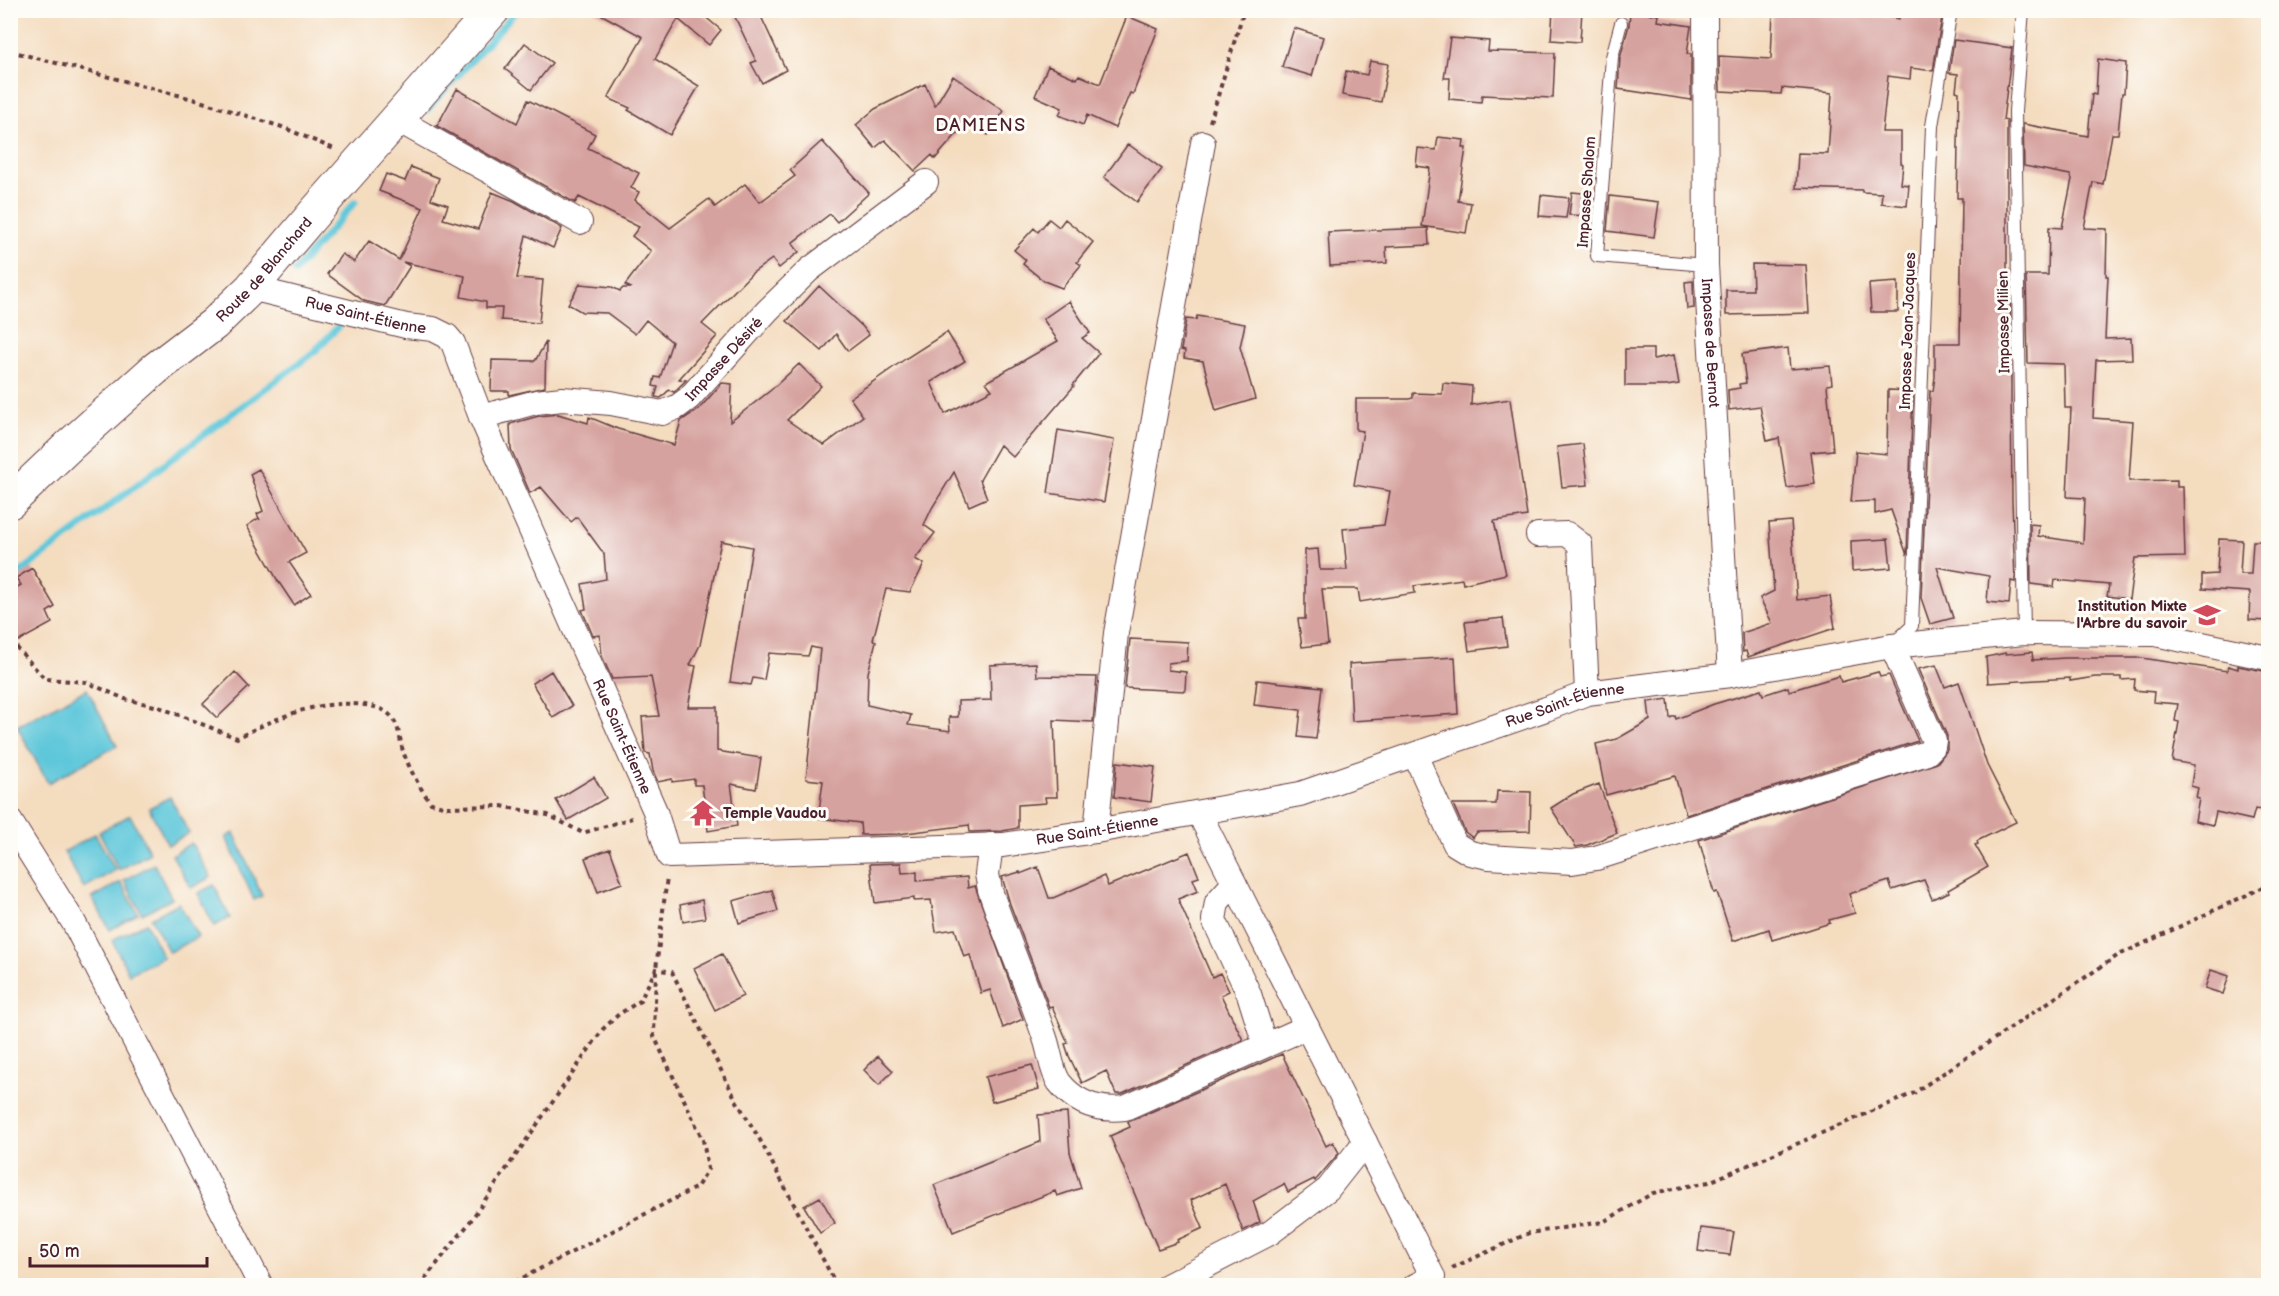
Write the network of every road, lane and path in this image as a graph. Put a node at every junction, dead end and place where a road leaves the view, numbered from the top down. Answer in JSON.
{"nodes":[{"id":1,"x":493,"y":10,"type":"edge"},
{"id":2,"x":1244,"y":10,"type":"edge"},
{"id":3,"x":1705,"y":10,"type":"edge"},
{"id":4,"x":1951,"y":10,"type":"edge"},
{"id":5,"x":2023,"y":10,"type":"edge"},
{"id":6,"x":1621,"y":23,"type":"dead end"},
{"id":7,"x":10,"y":51,"type":"edge"},
{"id":8,"x":396,"y":119,"type":"junction"},
{"id":9,"x":1203,"y":143,"type":"joint"},
{"id":10,"x":355,"y":167,"type":"junction"},
{"id":11,"x":927,"y":182,"type":"dead end"},
{"id":12,"x":580,"y":222,"type":"dead end"},
{"id":13,"x":1706,"y":265,"type":"junction"},
{"id":14,"x":251,"y":288,"type":"junction"},
{"id":15,"x":481,"y":417,"type":"junction"},
{"id":16,"x":10,"y":502,"type":"edge"},
{"id":17,"x":1538,"y":535,"type":"dead end"},
{"id":18,"x":2024,"y":633,"type":"junction"},
{"id":19,"x":10,"y":640,"type":"edge"},
{"id":20,"x":1892,"y":646,"type":"junction"},
{"id":21,"x":2268,"y":658,"type":"edge"},
{"id":22,"x":1730,"y":675,"type":"junction"},
{"id":23,"x":1587,"y":693,"type":"junction"},
{"id":24,"x":1415,"y":755,"type":"junction"},
{"id":25,"x":655,"y":811,"type":"junction"},
{"id":26,"x":1199,"y":813,"type":"junction"},
{"id":27,"x":10,"y":821,"type":"edge"},
{"id":28,"x":1096,"y":831,"type":"junction"},
{"id":29,"x":991,"y":845,"type":"junction"},
{"id":30,"x":669,"y":856,"type":"junction"},
{"id":31,"x":1234,"y":883,"type":"junction"},
{"id":32,"x":2268,"y":885,"type":"edge"},
{"id":33,"x":656,"y":969,"type":"junction"},
{"id":34,"x":1307,"y":1027,"type":"junction"},
{"id":35,"x":1265,"y":1045,"type":"junction"},
{"id":36,"x":1365,"y":1142,"type":"junction"},
{"id":37,"x":1424,"y":1281,"type":"edge"},
{"id":38,"x":261,"y":1286,"type":"edge"},
{"id":39,"x":419,"y":1286,"type":"edge"},
{"id":40,"x":507,"y":1286,"type":"edge"},
{"id":41,"x":837,"y":1286,"type":"edge"},
{"id":42,"x":1167,"y":1286,"type":"edge"}],
"edges":[{"from":1,"to":8,"type":"street","name":"Route de Blanchard"},
{"from":2,"to":9,"type":"path"},
{"from":3,"to":13,"type":"street","name":"Impasse de Bernot"},
{"from":4,"to":20,"type":"lane","name":"Impasse Jean-Jacques"},
{"from":5,"to":18,"type":"lane","name":"Impasse Milien"},
{"from":6,"to":13,"type":"lane","name":"Impasse Shalom"},
{"from":7,"to":10,"type":"path"},
{"from":8,"to":10,"type":"street","name":"Route de Blanchard"},
{"from":8,"to":12,"type":"street"},
{"from":9,"to":28,"type":"street"},
{"from":10,"to":14,"type":"street","name":"Route de Blanchard"},
{"from":11,"to":15,"type":"street","name":"Impasse Désiré"},
{"from":13,"to":22,"type":"street","name":"Impasse de Bernot"},
{"from":14,"to":15,"type":"street","name":"Rue Saint-Étienne"},
{"from":14,"to":16,"type":"street","name":"Route de Blanchard"},
{"from":15,"to":25,"type":"street","name":"Rue Saint-Étienne"},
{"from":17,"to":23,"type":"street"},
{"from":18,"to":20,"type":"street","name":"Rue Saint-Étienne"},
{"from":18,"to":21,"type":"street","name":"Rue Saint-Étienne"},
{"from":19,"to":25,"type":"path"},
{"from":20,"to":22,"type":"street","name":"Rue Saint-Étienne"},
{"from":20,"to":24,"type":"street"},
{"from":22,"to":23,"type":"street","name":"Rue Saint-Étienne"},
{"from":23,"to":24,"type":"street","name":"Rue Saint-Étienne"},
{"from":24,"to":26,"type":"street","name":"Rue Saint-Étienne"},
{"from":25,"to":30,"type":"street","name":"Rue Saint-Étienne"},
{"from":26,"to":28,"type":"street","name":"Rue Saint-Étienne"},
{"from":26,"to":31,"type":"street"},
{"from":27,"to":38,"type":"street"},
{"from":28,"to":29,"type":"street","name":"Rue Saint-Étienne"},
{"from":29,"to":30,"type":"street","name":"Rue Saint-Étienne"},
{"from":29,"to":35,"type":"street"},
{"from":30,"to":33,"type":"path"},
{"from":31,"to":34,"type":"street"},
{"from":31,"to":35,"type":"street"},
{"from":32,"to":37,"type":"path"},
{"from":33,"to":39,"type":"path"},
{"from":33,"to":40,"type":"path"},
{"from":33,"to":41,"type":"path"},
{"from":34,"to":35,"type":"street"},
{"from":34,"to":36,"type":"street"},
{"from":36,"to":37,"type":"street"},
{"from":36,"to":42,"type":"street"}]}
